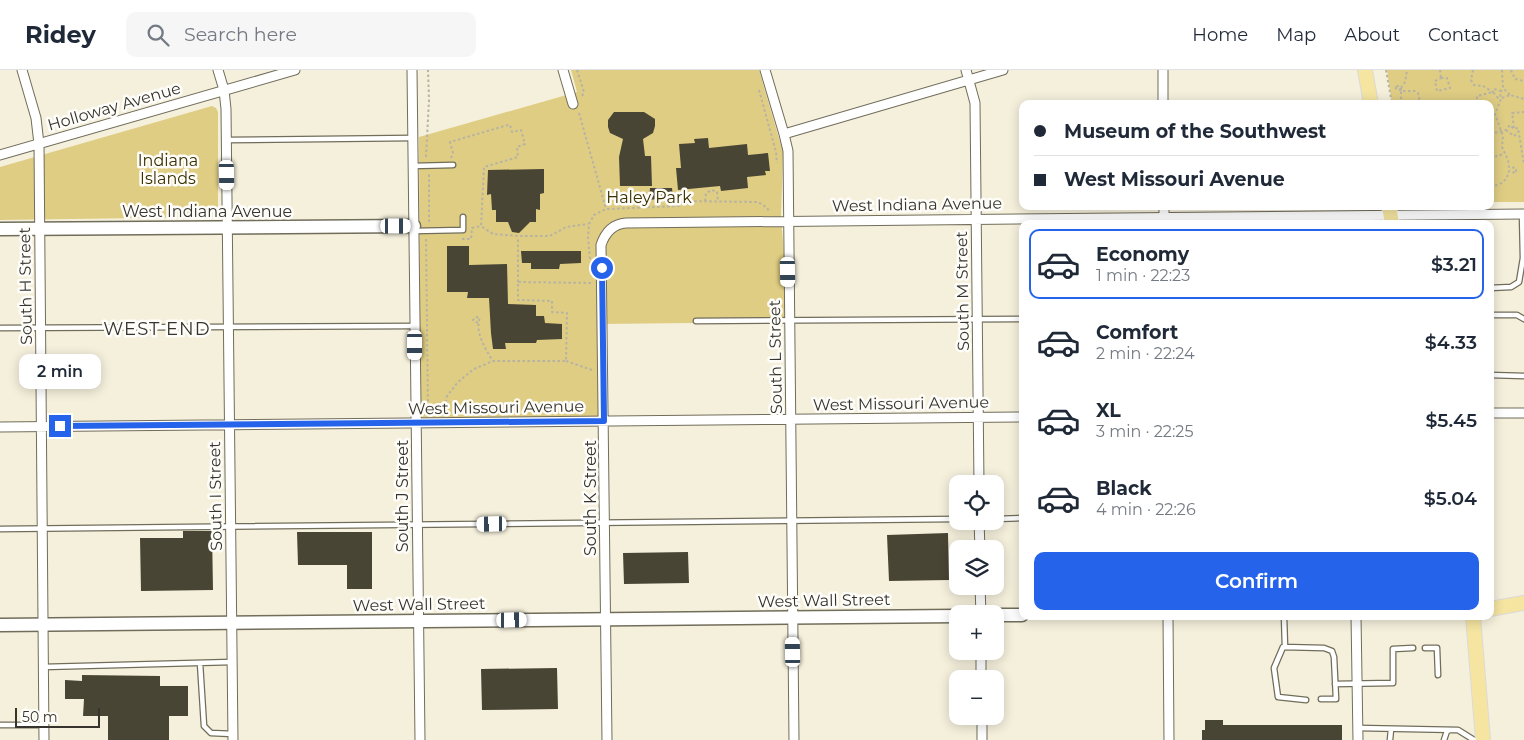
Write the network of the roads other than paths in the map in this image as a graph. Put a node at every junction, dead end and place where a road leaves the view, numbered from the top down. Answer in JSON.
{"nodes":[{"id":1,"x":22,"y":70,"type":"edge"},
{"id":2,"x":218,"y":70,"type":"edge"},
{"id":3,"x":294,"y":70,"type":"edge"},
{"id":4,"x":412,"y":70,"type":"edge"},
{"id":5,"x":563,"y":70,"type":"edge"},
{"id":6,"x":766,"y":70,"type":"edge"},
{"id":7,"x":966,"y":70,"type":"edge"},
{"id":8,"x":1003,"y":70,"type":"edge"},
{"id":9,"x":1163,"y":70,"type":"edge"},
{"id":10,"x":1365,"y":70,"type":"edge"},
{"id":11,"x":968,"y":80,"type":"junction"},
{"id":12,"x":224,"y":90,"type":"junction"},
{"id":13,"x":1163,"y":100,"type":"edge"},
{"id":14,"x":1370,"y":100,"type":"edge"},
{"id":15,"x":577,"y":104,"type":"road end"},
{"id":16,"x":784,"y":134,"type":"junction"},
{"id":17,"x":413,"y":138,"type":"junction"},
{"id":18,"x":226,"y":140,"type":"junction"},
{"id":19,"x":39,"y":144,"type":"junction"},
{"id":20,"x":0,"y":155,"type":"edge"},
{"id":21,"x":453,"y":165,"type":"dead end"},
{"id":22,"x":413,"y":166,"type":"junction"},
{"id":23,"x":1523,"y":214,"type":"edge"},
{"id":24,"x":1391,"y":215,"type":"edge"},
{"id":25,"x":463,"y":217,"type":"dead end"},
{"id":26,"x":976,"y":219,"type":"junction"},
{"id":27,"x":1164,"y":220,"type":"edge"},
{"id":28,"x":1273,"y":220,"type":"edge"},
{"id":29,"x":788,"y":221,"type":"junction"},
{"id":30,"x":227,"y":227,"type":"junction"},
{"id":31,"x":0,"y":229,"type":"edge"},
{"id":32,"x":39,"y":229,"type":"junction"},
{"id":33,"x":418,"y":229,"type":"junction"},
{"id":34,"x":611,"y":229,"type":"joint"},
{"id":35,"x":1494,"y":288,"type":"edge"},
{"id":36,"x":1494,"y":315,"type":"edge"},
{"id":37,"x":1019,"y":319,"type":"edge"},
{"id":38,"x":1524,"y":319,"type":"edge"},
{"id":39,"x":977,"y":320,"type":"junction"},
{"id":40,"x":696,"y":321,"type":"dead end"},
{"id":41,"x":789,"y":322,"type":"junction"},
{"id":42,"x":415,"y":326,"type":"junction"},
{"id":43,"x":228,"y":327,"type":"junction"},
{"id":44,"x":0,"y":328,"type":"edge"},
{"id":45,"x":40,"y":328,"type":"junction"},
{"id":46,"x":1494,"y":375,"type":"edge"},
{"id":47,"x":1524,"y":376,"type":"edge"},
{"id":48,"x":1494,"y":413,"type":"edge"},
{"id":49,"x":1524,"y":413,"type":"edge"},
{"id":50,"x":978,"y":417,"type":"junction"},
{"id":51,"x":1019,"y":417,"type":"edge"},
{"id":52,"x":791,"y":419,"type":"junction"},
{"id":53,"x":604,"y":421,"type":"junction"},
{"id":54,"x":416,"y":423,"type":"junction"},
{"id":55,"x":229,"y":425,"type":"junction"},
{"id":56,"x":0,"y":427,"type":"edge"},
{"id":57,"x":41,"y":427,"type":"junction"},
{"id":58,"x":979,"y":475,"type":"edge"},
{"id":59,"x":1019,"y":518,"type":"edge"},
{"id":60,"x":949,"y":519,"type":"edge"},
{"id":61,"x":1004,"y":519,"type":"edge"},
{"id":62,"x":792,"y":521,"type":"junction"},
{"id":63,"x":605,"y":522,"type":"junction"},
{"id":64,"x":417,"y":525,"type":"junction"},
{"id":65,"x":230,"y":526,"type":"junction"},
{"id":66,"x":0,"y":529,"type":"edge"},
{"id":67,"x":42,"y":529,"type":"junction"},
{"id":68,"x":1524,"y":603,"type":"edge"},
{"id":69,"x":1494,"y":607,"type":"edge"},
{"id":70,"x":1004,"y":615,"type":"edge"},
{"id":71,"x":1019,"y":615,"type":"edge"},
{"id":72,"x":949,"y":616,"type":"edge"},
{"id":73,"x":793,"y":617,"type":"junction"},
{"id":74,"x":606,"y":619,"type":"junction"},
{"id":75,"x":1168,"y":620,"type":"edge"},
{"id":76,"x":1284,"y":620,"type":"edge"},
{"id":77,"x":1356,"y":620,"type":"edge"},
{"id":78,"x":1473,"y":620,"type":"edge"},
{"id":79,"x":418,"y":621,"type":"junction"},
{"id":80,"x":231,"y":623,"type":"junction"},
{"id":81,"x":0,"y":625,"type":"edge"},
{"id":82,"x":43,"y":625,"type":"junction"},
{"id":83,"x":1285,"y":647,"type":"junction"},
{"id":84,"x":1413,"y":648,"type":"dead end"},
{"id":85,"x":1425,"y":648,"type":"dead end"},
{"id":86,"x":232,"y":662,"type":"junction"},
{"id":87,"x":200,"y":663,"type":"junction"},
{"id":88,"x":43,"y":667,"type":"junction"},
{"id":89,"x":1438,"y":675,"type":"dead end"},
{"id":90,"x":1335,"y":684,"type":"junction"},
{"id":91,"x":1357,"y":684,"type":"junction"},
{"id":92,"x":1320,"y":699,"type":"dead end"},
{"id":93,"x":1306,"y":700,"type":"dead end"},
{"id":94,"x":0,"y":725,"type":"edge"},
{"id":95,"x":44,"y":725,"type":"junction"},
{"id":96,"x":982,"y":725,"type":"edge"},
{"id":97,"x":1358,"y":728,"type":"junction"},
{"id":98,"x":1391,"y":729,"type":"junction"},
{"id":99,"x":1451,"y":730,"type":"junction"},
{"id":100,"x":233,"y":737,"type":"edge"},
{"id":101,"x":44,"y":740,"type":"edge"},
{"id":102,"x":420,"y":740,"type":"edge"},
{"id":103,"x":607,"y":740,"type":"edge"},
{"id":104,"x":794,"y":740,"type":"edge"},
{"id":105,"x":982,"y":740,"type":"edge"},
{"id":106,"x":1169,"y":740,"type":"edge"},
{"id":107,"x":1358,"y":740,"type":"edge"},
{"id":108,"x":1390,"y":740,"type":"edge"},
{"id":109,"x":1444,"y":740,"type":"edge"},
{"id":110,"x":1474,"y":740,"type":"edge"},
{"id":111,"x":1483,"y":740,"type":"edge"}],
"edges":[{"from":1,"to":19,"type":"street","name":"South H Street"},
{"from":2,"to":12,"type":"street","name":"South I Street"},
{"from":3,"to":12,"type":"street","name":"Holloway Avenue"},
{"from":4,"to":17,"type":"street","name":"South J Street"},
{"from":5,"to":15,"type":"street"},
{"from":6,"to":16,"type":"street","name":"South L Street"},
{"from":7,"to":11,"type":"street","name":"South M Street"},
{"from":8,"to":11,"type":"street"},
{"from":9,"to":13,"type":"street"},
{"from":10,"to":14,"type":"main road"},
{"from":11,"to":16,"type":"street"},
{"from":11,"to":26,"type":"street","name":"South M Street"},
{"from":12,"to":18,"type":"street","name":"South I Street"},
{"from":12,"to":19,"type":"street","name":"Holloway Avenue"},
{"from":16,"to":29,"type":"street","name":"South L Street"},
{"from":17,"to":18,"type":"lane"},
{"from":17,"to":22,"type":"street","name":"South J Street"},
{"from":18,"to":30,"type":"street","name":"South I Street"},
{"from":19,"to":20,"type":"street","name":"Holloway Avenue"},
{"from":19,"to":32,"type":"street","name":"South H Street"},
{"from":21,"to":22,"type":"lane"},
{"from":22,"to":33,"type":"street","name":"South J Street"},
{"from":23,"to":24,"type":"street","name":"West Indiana Avenue"},
{"from":23,"to":35,"type":"lane"},
{"from":24,"to":28,"type":"street","name":"West Indiana Avenue"},
{"from":25,"to":33,"type":"lane"},
{"from":26,"to":27,"type":"street","name":"West Indiana Avenue"},
{"from":26,"to":29,"type":"street","name":"West Indiana Avenue"},
{"from":26,"to":39,"type":"street","name":"South M Street"},
{"from":27,"to":28,"type":"street","name":"West Indiana Avenue"},
{"from":29,"to":34,"type":"street","name":"West Indiana Avenue"},
{"from":29,"to":41,"type":"street","name":"South L Street"},
{"from":30,"to":32,"type":"street","name":"West Indiana Avenue"},
{"from":30,"to":33,"type":"street","name":"West Indiana Avenue"},
{"from":30,"to":43,"type":"street","name":"South I Street"},
{"from":31,"to":32,"type":"street","name":"West Indiana Avenue"},
{"from":32,"to":45,"type":"street","name":"South H Street"},
{"from":33,"to":42,"type":"street","name":"South J Street"},
{"from":34,"to":53,"type":"street","name":"South K Street"},
{"from":36,"to":38,"type":"lane"},
{"from":37,"to":39,"type":"lane"},
{"from":39,"to":41,"type":"lane"},
{"from":39,"to":50,"type":"street","name":"South M Street"},
{"from":40,"to":41,"type":"lane"},
{"from":41,"to":52,"type":"street","name":"South L Street"},
{"from":42,"to":43,"type":"lane"},
{"from":42,"to":54,"type":"street","name":"South J Street"},
{"from":43,"to":45,"type":"lane"},
{"from":43,"to":55,"type":"street","name":"South I Street"},
{"from":44,"to":45,"type":"lane"},
{"from":45,"to":57,"type":"street","name":"South H Street"},
{"from":46,"to":47,"type":"lane"},
{"from":48,"to":49,"type":"street"},
{"from":50,"to":51,"type":"street","name":"West Missouri Avenue"},
{"from":50,"to":52,"type":"street","name":"West Missouri Avenue"},
{"from":50,"to":58,"type":"street","name":"South M Street"},
{"from":52,"to":53,"type":"street","name":"West Missouri Avenue"},
{"from":52,"to":62,"type":"street","name":"South L Street"},
{"from":53,"to":54,"type":"street","name":"West Missouri Avenue"},
{"from":53,"to":63,"type":"street","name":"South K Street"},
{"from":54,"to":55,"type":"street","name":"West Missouri Avenue"},
{"from":54,"to":64,"type":"street","name":"South J Street"},
{"from":55,"to":57,"type":"street","name":"West Missouri Avenue"},
{"from":55,"to":65,"type":"street","name":"South I Street"},
{"from":56,"to":57,"type":"street","name":"West Missouri Avenue"},
{"from":57,"to":67,"type":"street","name":"South H Street"},
{"from":59,"to":61,"type":"lane"},
{"from":60,"to":62,"type":"lane"},
{"from":62,"to":63,"type":"lane"},
{"from":62,"to":73,"type":"street","name":"South L Street"},
{"from":63,"to":64,"type":"lane"},
{"from":63,"to":74,"type":"street","name":"South K Street"},
{"from":64,"to":65,"type":"lane"},
{"from":64,"to":79,"type":"street","name":"South J Street"},
{"from":65,"to":67,"type":"lane"},
{"from":65,"to":80,"type":"street","name":"South I Street"},
{"from":66,"to":67,"type":"lane"},
{"from":67,"to":82,"type":"street","name":"South H Street"},
{"from":68,"to":69,"type":"main road"},
{"from":70,"to":71,"type":"street"},
{"from":72,"to":73,"type":"street","name":"West Wall Street"},
{"from":73,"to":74,"type":"street","name":"West Wall Street"},
{"from":73,"to":104,"type":"street","name":"South L Street"},
{"from":74,"to":79,"type":"street","name":"West Wall Street"},
{"from":74,"to":103,"type":"street","name":"South K Street"},
{"from":75,"to":106,"type":"street"},
{"from":76,"to":83,"type":"lane"},
{"from":77,"to":91,"type":"street"},
{"from":78,"to":111,"type":"main road"},
{"from":79,"to":80,"type":"street","name":"West Wall Street"},
{"from":79,"to":102,"type":"street","name":"South J Street"},
{"from":80,"to":82,"type":"street","name":"West Wall Street"},
{"from":80,"to":86,"type":"street","name":"South I Street"},
{"from":81,"to":82,"type":"street","name":"West Wall Street"},
{"from":82,"to":88,"type":"street","name":"South H Street"},
{"from":83,"to":90,"type":"lane"},
{"from":83,"to":93,"type":"lane"},
{"from":84,"to":91,"type":"lane"},
{"from":85,"to":89,"type":"lane"},
{"from":86,"to":87,"type":"lane"},
{"from":86,"to":100,"type":"street","name":"South I Street"},
{"from":87,"to":88,"type":"lane"},
{"from":87,"to":100,"type":"lane"},
{"from":88,"to":95,"type":"street","name":"South H Street"},
{"from":90,"to":91,"type":"lane"},
{"from":90,"to":92,"type":"lane"},
{"from":91,"to":97,"type":"street"},
{"from":94,"to":95,"type":"lane"},
{"from":95,"to":101,"type":"street","name":"South H Street"},
{"from":96,"to":105,"type":"street"},
{"from":97,"to":98,"type":"lane"},
{"from":97,"to":107,"type":"street"},
{"from":98,"to":99,"type":"lane"},
{"from":98,"to":108,"type":"lane"},
{"from":99,"to":109,"type":"lane"},
{"from":99,"to":110,"type":"lane"}]}
